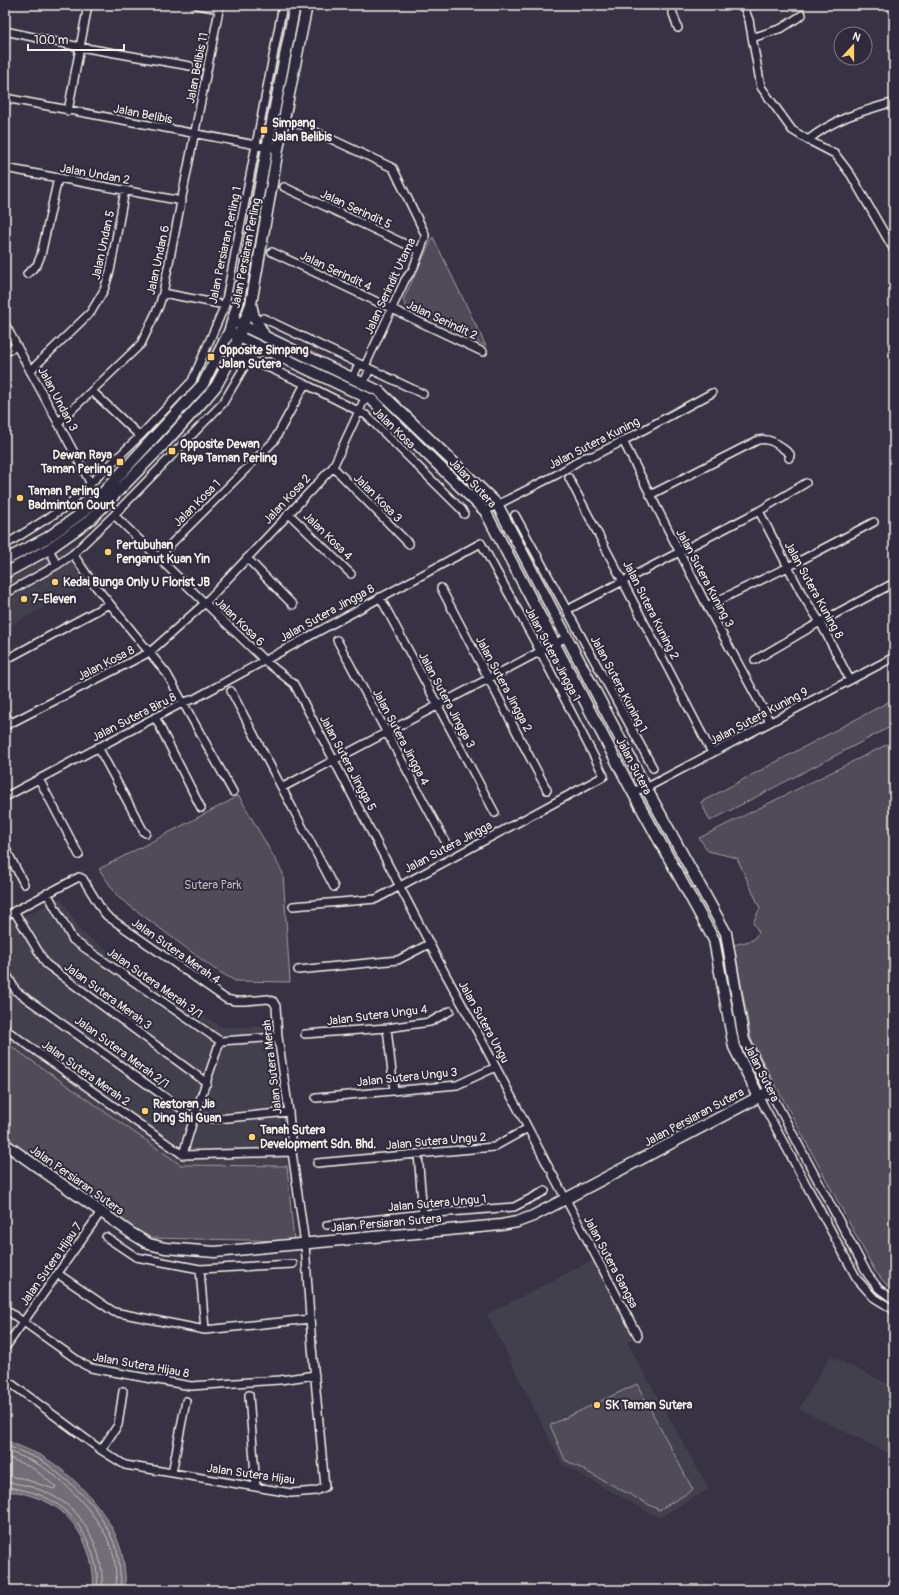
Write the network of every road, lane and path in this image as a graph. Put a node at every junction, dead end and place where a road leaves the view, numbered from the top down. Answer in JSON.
{"nodes":[{"id":1,"x":88,"y":5,"type":"edge"},
{"id":2,"x":198,"y":5,"type":"edge"},
{"id":3,"x":283,"y":5,"type":"edge"},
{"id":4,"x":295,"y":5,"type":"edge"},
{"id":5,"x":307,"y":5,"type":"edge"},
{"id":6,"x":670,"y":5,"type":"edge"},
{"id":7,"x":743,"y":5,"type":"edge"},
{"id":8,"x":219,"y":7,"type":"edge"},
{"id":9,"x":802,"y":15,"type":"dead end"},
{"id":10,"x":678,"y":28,"type":"dead end"},
{"id":11,"x":5,"y":31,"type":"edge"},
{"id":12,"x":752,"y":38,"type":"junction"},
{"id":13,"x":80,"y":46,"type":"junction"},
{"id":14,"x":190,"y":66,"type":"dead end"},
{"id":15,"x":5,"y":98,"type":"edge"},
{"id":16,"x":894,"y":105,"type":"edge"},
{"id":17,"x":68,"y":111,"type":"junction"},
{"id":18,"x":297,"y":123,"type":"dead end"},
{"id":19,"x":195,"y":135,"type":"junction"},
{"id":20,"x":808,"y":140,"type":"junction"},
{"id":21,"x":261,"y":147,"type":"junction"},
{"id":22,"x":278,"y":150,"type":"junction"},
{"id":23,"x":5,"y":168,"type":"edge"},
{"id":24,"x":58,"y":178,"type":"junction"},
{"id":25,"x":284,"y":187,"type":"dead end"},
{"id":26,"x":125,"y":190,"type":"junction"},
{"id":27,"x":182,"y":201,"type":"junction"},
{"id":28,"x":894,"y":250,"type":"edge"},
{"id":29,"x":420,"y":251,"type":"junction"},
{"id":30,"x":272,"y":252,"type":"dead end"},
{"id":31,"x":27,"y":274,"type":"dead end"},
{"id":32,"x":163,"y":294,"type":"junction"},
{"id":33,"x":251,"y":304,"type":"junction"},
{"id":34,"x":225,"y":305,"type":"junction"},
{"id":35,"x":392,"y":309,"type":"junction"},
{"id":36,"x":262,"y":318,"type":"dead end"},
{"id":37,"x":233,"y":321,"type":"junction"},
{"id":38,"x":5,"y":324,"type":"edge"},
{"id":39,"x":244,"y":326,"type":"junction"},
{"id":40,"x":229,"y":332,"type":"junction"},
{"id":41,"x":263,"y":334,"type":"junction"},
{"id":42,"x":239,"y":336,"type":"junction"},
{"id":43,"x":17,"y":346,"type":"junction"},
{"id":44,"x":5,"y":352,"type":"edge"},
{"id":45,"x":483,"y":352,"type":"dead end"},
{"id":46,"x":274,"y":353,"type":"junction"},
{"id":47,"x":229,"y":362,"type":"junction"},
{"id":48,"x":365,"y":366,"type":"junction"},
{"id":49,"x":30,"y":371,"type":"junction"},
{"id":50,"x":353,"y":377,"type":"junction"},
{"id":51,"x":364,"y":382,"type":"junction"},
{"id":52,"x":305,"y":384,"type":"junction"},
{"id":53,"x":92,"y":391,"type":"junction"},
{"id":54,"x":712,"y":393,"type":"dead end"},
{"id":55,"x":422,"y":394,"type":"dead end"},
{"id":56,"x":366,"y":396,"type":"junction"},
{"id":57,"x":359,"y":411,"type":"junction"},
{"id":58,"x":58,"y":423,"type":"junction"},
{"id":59,"x":140,"y":436,"type":"junction"},
{"id":60,"x":624,"y":441,"type":"junction"},
{"id":61,"x":789,"y":458,"type":"dead end"},
{"id":62,"x":333,"y":468,"type":"junction"},
{"id":63,"x":569,"y":478,"type":"dead end"},
{"id":64,"x":806,"y":483,"type":"dead end"},
{"id":65,"x":91,"y":484,"type":"junction"},
{"id":66,"x":650,"y":495,"type":"junction"},
{"id":67,"x":497,"y":504,"type":"junction"},
{"id":68,"x":485,"y":511,"type":"junction"},
{"id":69,"x":758,"y":511,"type":"junction"},
{"id":70,"x":288,"y":513,"type":"junction"},
{"id":71,"x":464,"y":514,"type":"dead end"},
{"id":72,"x":114,"y":515,"type":"junction"},
{"id":73,"x":515,"y":515,"type":"dead end"},
{"id":74,"x":874,"y":522,"type":"dead end"},
{"id":75,"x":481,"y":543,"type":"joint"},
{"id":76,"x":5,"y":544,"type":"edge"},
{"id":77,"x":409,"y":544,"type":"dead end"},
{"id":78,"x":49,"y":549,"type":"junction"},
{"id":79,"x":679,"y":552,"type":"junction"},
{"id":80,"x":73,"y":554,"type":"junction"},
{"id":81,"x":158,"y":558,"type":"junction"},
{"id":82,"x":247,"y":558,"type":"junction"},
{"id":83,"x":5,"y":560,"type":"edge"},
{"id":84,"x":57,"y":565,"type":"junction"},
{"id":85,"x":788,"y":567,"type":"junction"},
{"id":86,"x":5,"y":573,"type":"edge"},
{"id":87,"x":352,"y":574,"type":"dead end"},
{"id":88,"x":623,"y":581,"type":"junction"},
{"id":89,"x":894,"y":583,"type":"edge"},
{"id":90,"x":441,"y":588,"type":"dead end"},
{"id":91,"x":5,"y":594,"type":"edge"},
{"id":92,"x":380,"y":597,"type":"junction"},
{"id":93,"x":205,"y":603,"type":"junction"},
{"id":94,"x":109,"y":604,"type":"junction"},
{"id":95,"x":294,"y":605,"type":"dead end"},
{"id":96,"x":707,"y":606,"type":"junction"},
{"id":97,"x":567,"y":610,"type":"junction"},
{"id":98,"x":820,"y":622,"type":"junction"},
{"id":99,"x":567,"y":637,"type":"junction"},
{"id":100,"x":338,"y":640,"type":"dead end"},
{"id":101,"x":547,"y":648,"type":"junction"},
{"id":102,"x":150,"y":652,"type":"junction"},
{"id":103,"x":894,"y":657,"type":"edge"},
{"id":104,"x":5,"y":660,"type":"edge"},
{"id":105,"x":264,"y":660,"type":"junction"},
{"id":106,"x":755,"y":660,"type":"dead end"},
{"id":107,"x":489,"y":679,"type":"junction"},
{"id":108,"x":850,"y":680,"type":"junction"},
{"id":109,"x":231,"y":691,"type":"dead end"},
{"id":110,"x":184,"y":702,"type":"junction"},
{"id":111,"x":438,"y":706,"type":"junction"},
{"id":112,"x":5,"y":713,"type":"edge"},
{"id":113,"x":155,"y":717,"type":"junction"},
{"id":114,"x":770,"y":722,"type":"junction"},
{"id":115,"x":8,"y":724,"type":"edge"},
{"id":116,"x":386,"y":734,"type":"junction"},
{"id":117,"x":98,"y":747,"type":"junction"},
{"id":118,"x":712,"y":753,"type":"junction"},
{"id":119,"x":335,"y":761,"type":"junction"},
{"id":120,"x":653,"y":768,"type":"dead end"},
{"id":121,"x":604,"y":776,"type":"joint"},
{"id":122,"x":39,"y":779,"type":"junction"},
{"id":123,"x":282,"y":787,"type":"junction"},
{"id":124,"x":646,"y":788,"type":"junction"},
{"id":125,"x":547,"y":790,"type":"dead end"},
{"id":126,"x":632,"y":791,"type":"junction"},
{"id":127,"x":234,"y":792,"type":"dead end"},
{"id":128,"x":5,"y":797,"type":"edge"},
{"id":129,"x":201,"y":808,"type":"dead end"},
{"id":130,"x":495,"y":813,"type":"dead end"},
{"id":131,"x":146,"y":833,"type":"dead end"},
{"id":132,"x":446,"y":843,"type":"dead end"},
{"id":133,"x":5,"y":847,"type":"edge"},
{"id":134,"x":79,"y":855,"type":"dead end"},
{"id":135,"x":24,"y":884,"type":"dead end"},
{"id":136,"x":400,"y":886,"type":"junction"},
{"id":137,"x":334,"y":887,"type":"dead end"},
{"id":138,"x":47,"y":893,"type":"junction"},
{"id":139,"x":293,"y":906,"type":"dead end"},
{"id":140,"x":14,"y":911,"type":"junction"},
{"id":141,"x":5,"y":916,"type":"edge"},
{"id":142,"x":429,"y":944,"type":"junction"},
{"id":143,"x":298,"y":970,"type":"dead end"},
{"id":144,"x":5,"y":971,"type":"edge"},
{"id":145,"x":276,"y":1006,"type":"joint"},
{"id":146,"x":450,"y":1011,"type":"dead end"},
{"id":147,"x":387,"y":1028,"type":"junction"},
{"id":148,"x":5,"y":1029,"type":"edge"},
{"id":149,"x":305,"y":1034,"type":"dead end"},
{"id":150,"x":278,"y":1037,"type":"junction"},
{"id":151,"x":220,"y":1041,"type":"junction"},
{"id":152,"x":496,"y":1067,"type":"junction"},
{"id":153,"x":207,"y":1082,"type":"junction"},
{"id":154,"x":394,"y":1090,"type":"junction"},
{"id":155,"x":770,"y":1091,"type":"junction"},
{"id":156,"x":759,"y":1097,"type":"junction"},
{"id":157,"x":316,"y":1098,"type":"dead end"},
{"id":158,"x":289,"y":1112,"type":"junction"},
{"id":159,"x":193,"y":1117,"type":"junction"},
{"id":160,"x":528,"y":1128,"type":"junction"},
{"id":161,"x":5,"y":1144,"type":"edge"},
{"id":162,"x":292,"y":1152,"type":"junction"},
{"id":163,"x":418,"y":1154,"type":"junction"},
{"id":164,"x":183,"y":1155,"type":"junction"},
{"id":165,"x":317,"y":1163,"type":"dead end"},
{"id":166,"x":545,"y":1191,"type":"dead end"},
{"id":167,"x":565,"y":1199,"type":"junction"},
{"id":168,"x":101,"y":1212,"type":"junction"},
{"id":169,"x":423,"y":1214,"type":"junction"},
{"id":170,"x":327,"y":1225,"type":"dead end"},
{"id":171,"x":106,"y":1237,"type":"dead end"},
{"id":172,"x":305,"y":1244,"type":"junction"},
{"id":173,"x":293,"y":1264,"type":"dead end"},
{"id":174,"x":200,"y":1269,"type":"junction"},
{"id":175,"x":58,"y":1274,"type":"junction"},
{"id":176,"x":894,"y":1300,"type":"edge"},
{"id":177,"x":5,"y":1309,"type":"edge"},
{"id":178,"x":894,"y":1310,"type":"edge"},
{"id":179,"x":310,"y":1319,"type":"junction"},
{"id":180,"x":23,"y":1322,"type":"junction"},
{"id":181,"x":205,"y":1330,"type":"junction"},
{"id":182,"x":638,"y":1336,"type":"dead end"},
{"id":183,"x":5,"y":1348,"type":"edge"},
{"id":184,"x":315,"y":1375,"type":"junction"},
{"id":185,"x":5,"y":1378,"type":"edge"},
{"id":186,"x":123,"y":1391,"type":"dead end"},
{"id":187,"x":249,"y":1395,"type":"dead end"},
{"id":188,"x":186,"y":1401,"type":"dead end"},
{"id":189,"x":101,"y":1450,"type":"junction"},
{"id":190,"x":172,"y":1473,"type":"junction"},
{"id":191,"x":256,"y":1487,"type":"junction"}],
"edges":[{"from":1,"to":13,"type":"street"},
{"from":2,"to":8,"type":"street"},
{"from":3,"to":21,"type":"street","name":"Jalan Persiaran Perling 1"},
{"from":4,"to":21,"type":"street","name":"Jalan Persiaran Perling"},
{"from":5,"to":22,"type":"street","name":"Jalan Persiaran Perling"},
{"from":6,"to":10,"type":"street"},
{"from":7,"to":12,"type":"street"},
{"from":8,"to":19,"type":"street","name":"Jalan Belibis 11"},
{"from":9,"to":12,"type":"street"},
{"from":11,"to":13,"type":"street"},
{"from":12,"to":20,"type":"street"},
{"from":13,"to":14,"type":"street"},
{"from":13,"to":17,"type":"street"},
{"from":15,"to":17,"type":"street","name":"Jalan Belibis"},
{"from":16,"to":20,"type":"street"},
{"from":17,"to":19,"type":"street","name":"Jalan Belibis"},
{"from":18,"to":29,"type":"street","name":"Jalan Serindit Utama"},
{"from":19,"to":21,"type":"street","name":"Jalan Belibis"},
{"from":19,"to":27,"type":"street","name":"Jalan Undan 6"},
{"from":20,"to":28,"type":"street"},
{"from":21,"to":22,"type":"street","name":"Jalan Belibis"},
{"from":21,"to":34,"type":"street","name":"Jalan Persiaran Perling 1"},
{"from":21,"to":37,"type":"street","name":"Jalan Persiaran Perling"},
{"from":22,"to":33,"type":"street","name":"Jalan Persiaran Perling"},
{"from":23,"to":24,"type":"street","name":"Jalan Undan 2"},
{"from":24,"to":26,"type":"street","name":"Jalan Undan 2"},
{"from":24,"to":31,"type":"street"},
{"from":25,"to":29,"type":"street","name":"Jalan Serindit 5"},
{"from":26,"to":27,"type":"street","name":"Jalan Undan 2"},
{"from":26,"to":49,"type":"street","name":"Jalan Undan 5"},
{"from":27,"to":32,"type":"street","name":"Jalan Undan 6"},
{"from":29,"to":35,"type":"street","name":"Jalan Serindit Utama"},
{"from":30,"to":35,"type":"street","name":"Jalan Serindit 4"},
{"from":32,"to":34,"type":"street"},
{"from":32,"to":53,"type":"street","name":"Jalan Undan 6"},
{"from":33,"to":39,"type":"street","name":"Jalan Persiaran Perling"},
{"from":33,"to":41,"type":"street"},
{"from":34,"to":59,"type":"street","name":"Jalan Persiaran Perling 1"},
{"from":35,"to":45,"type":"street","name":"Jalan Serindit 2"},
{"from":35,"to":48,"type":"street","name":"Jalan Serindit Utama"},
{"from":36,"to":48,"type":"street"},
{"from":37,"to":39,"type":"street","name":"Jalan Sutera"},
{"from":37,"to":40,"type":"street","name":"Jalan Persiaran Perling"},
{"from":38,"to":43,"type":"street","name":"Jalan Undan 3"},
{"from":39,"to":41,"type":"street","name":"Jalan Sutera"},
{"from":39,"to":42,"type":"street","name":"Jalan Persiaran Perling"},
{"from":40,"to":42,"type":"street","name":"Jalan Sutera"},
{"from":40,"to":83,"type":"street","name":"Jalan Persiaran Perling"},
{"from":41,"to":50,"type":"street","name":"Jalan Sutera"},
{"from":42,"to":46,"type":"street","name":"Jalan Sutera"},
{"from":42,"to":47,"type":"street","name":"Jalan Persiaran Perling"},
{"from":43,"to":44,"type":"street"},
{"from":43,"to":49,"type":"street","name":"Jalan Undan 3"},
{"from":46,"to":47,"type":"street"},
{"from":46,"to":56,"type":"street","name":"Jalan Sutera"},
{"from":47,"to":78,"type":"street","name":"Jalan Persiaran Perling"},
{"from":48,"to":50,"type":"street"},
{"from":48,"to":51,"type":"street"},
{"from":48,"to":55,"type":"street"},
{"from":49,"to":58,"type":"street","name":"Jalan Undan 3"},
{"from":50,"to":51,"type":"street","name":"Jalan Sutera"},
{"from":51,"to":67,"type":"street","name":"Jalan Sutera"},
{"from":52,"to":57,"type":"street","name":"Jalan Kosa"},
{"from":52,"to":72,"type":"street","name":"Jalan Kosa"},
{"from":52,"to":81,"type":"street","name":"Jalan Kosa 1"},
{"from":53,"to":58,"type":"street","name":"Jalan Undan 6"},
{"from":53,"to":59,"type":"street"},
{"from":54,"to":60,"type":"street","name":"Jalan Sutera Kuning"},
{"from":56,"to":57,"type":"street","name":"Jalan Kosa 2"},
{"from":56,"to":68,"type":"street","name":"Jalan Sutera"},
{"from":57,"to":62,"type":"street","name":"Jalan Kosa 2"},
{"from":57,"to":71,"type":"street","name":"Jalan Kosa"},
{"from":58,"to":65,"type":"street","name":"Jalan Undan 3"},
{"from":59,"to":65,"type":"street","name":"Jalan Persiaran Perling 1"},
{"from":60,"to":66,"type":"street","name":"Jalan Sutera Kuning 3"},
{"from":60,"to":67,"type":"street","name":"Jalan Sutera Kuning"},
{"from":61,"to":66,"type":"street"},
{"from":62,"to":70,"type":"street","name":"Jalan Kosa 2"},
{"from":62,"to":77,"type":"street","name":"Jalan Kosa 3"},
{"from":63,"to":88,"type":"street","name":"Jalan Sutera Kuning 2"},
{"from":64,"to":69,"type":"street"},
{"from":65,"to":76,"type":"street","name":"Jalan Persiaran Perling 1"},
{"from":66,"to":79,"type":"street","name":"Jalan Sutera Kuning 3"},
{"from":67,"to":68,"type":"street","name":"Jalan Sutera Kuning"},
{"from":67,"to":99,"type":"street","name":"Jalan Sutera"},
{"from":68,"to":101,"type":"street","name":"Jalan Sutera"},
{"from":69,"to":79,"type":"street"},
{"from":69,"to":85,"type":"street","name":"Jalan Sutera Kuning 8"},
{"from":70,"to":82,"type":"street","name":"Jalan Kosa 2"},
{"from":70,"to":87,"type":"street","name":"Jalan Kosa 4"},
{"from":72,"to":80,"type":"street"},
{"from":72,"to":81,"type":"street","name":"Jalan Kosa 6"},
{"from":73,"to":97,"type":"street","name":"Jalan Sutera Kuning 1"},
{"from":74,"to":85,"type":"street"},
{"from":75,"to":92,"type":"street","name":"Jalan Sutera Jingga 8"},
{"from":75,"to":101,"type":"street","name":"Jalan Sutera Jingga 1"},
{"from":78,"to":84,"type":"street"},
{"from":78,"to":86,"type":"street","name":"Jalan Persiaran Perling"},
{"from":79,"to":88,"type":"street"},
{"from":79,"to":96,"type":"street","name":"Jalan Sutera Kuning 3"},
{"from":80,"to":84,"type":"street"},
{"from":80,"to":94,"type":"street"},
{"from":81,"to":93,"type":"street","name":"Jalan Kosa 6"},
{"from":82,"to":93,"type":"street","name":"Jalan Kosa 2"},
{"from":82,"to":95,"type":"street"},
{"from":84,"to":91,"type":"street"},
{"from":85,"to":96,"type":"street"},
{"from":85,"to":98,"type":"street","name":"Jalan Sutera Kuning 8"},
{"from":88,"to":97,"type":"street"},
{"from":88,"to":118,"type":"street","name":"Jalan Sutera Kuning 2"},
{"from":89,"to":98,"type":"street"},
{"from":90,"to":107,"type":"street","name":"Jalan Sutera Jingga 2"},
{"from":92,"to":105,"type":"street","name":"Jalan Sutera Jingga 8"},
{"from":92,"to":111,"type":"street","name":"Jalan Sutera Jingga 3"},
{"from":93,"to":102,"type":"street","name":"Jalan Kosa 8"},
{"from":93,"to":105,"type":"street","name":"Jalan Kosa 6"},
{"from":94,"to":102,"type":"street"},
{"from":94,"to":104,"type":"street"},
{"from":96,"to":114,"type":"street","name":"Jalan Sutera Kuning 3"},
{"from":97,"to":120,"type":"street","name":"Jalan Sutera Kuning 1"},
{"from":98,"to":106,"type":"street"},
{"from":98,"to":108,"type":"street","name":"Jalan Sutera Kuning 8"},
{"from":99,"to":101,"type":"street"},
{"from":99,"to":124,"type":"street","name":"Jalan Sutera"},
{"from":100,"to":116,"type":"street","name":"Jalan Sutera Jingga 4"},
{"from":101,"to":107,"type":"street"},
{"from":101,"to":121,"type":"street","name":"Jalan Sutera Jingga 1"},
{"from":101,"to":126,"type":"street","name":"Jalan Sutera"},
{"from":102,"to":110,"type":"street"},
{"from":102,"to":115,"type":"street","name":"Jalan Kosa 8"},
{"from":103,"to":108,"type":"street","name":"Jalan Sutera Kuning 9"},
{"from":105,"to":110,"type":"street","name":"Jalan Sutera Jingga 8"},
{"from":105,"to":119,"type":"street","name":"Jalan Sutera Jingga 5"},
{"from":107,"to":111,"type":"street"},
{"from":107,"to":125,"type":"street","name":"Jalan Sutera Jingga 2"},
{"from":108,"to":114,"type":"street","name":"Jalan Sutera Kuning 9"},
{"from":109,"to":123,"type":"street"},
{"from":110,"to":113,"type":"street","name":"Jalan Sutera Biru 8"},
{"from":110,"to":127,"type":"street","name":"Jalan Sutera Biru 8"},
{"from":111,"to":116,"type":"street"},
{"from":111,"to":130,"type":"street","name":"Jalan Sutera Jingga 3"},
{"from":112,"to":115,"type":"street"},
{"from":113,"to":117,"type":"street","name":"Jalan Sutera Biru 8"},
{"from":113,"to":129,"type":"street"},
{"from":114,"to":118,"type":"street","name":"Jalan Sutera Kuning 9"},
{"from":116,"to":119,"type":"street"},
{"from":116,"to":132,"type":"street","name":"Jalan Sutera Jingga 4"},
{"from":117,"to":122,"type":"street","name":"Jalan Sutera Biru 8"},
{"from":117,"to":131,"type":"street"},
{"from":118,"to":124,"type":"street","name":"Jalan Sutera Kuning 9"},
{"from":119,"to":123,"type":"street"},
{"from":119,"to":136,"type":"street","name":"Jalan Sutera Jingga 5"},
{"from":121,"to":136,"type":"street","name":"Jalan Sutera Jingga"},
{"from":122,"to":128,"type":"street","name":"Jalan Sutera Biru 8"},
{"from":122,"to":134,"type":"street"},
{"from":123,"to":137,"type":"street"},
{"from":124,"to":126,"type":"street","name":"Jalan Sutera Kuning 9"},
{"from":124,"to":155,"type":"street","name":"Jalan Sutera"},
{"from":126,"to":156,"type":"street","name":"Jalan Sutera"},
{"from":133,"to":135,"type":"street"},
{"from":136,"to":139,"type":"street","name":"Jalan Sutera Jingga"},
{"from":136,"to":142,"type":"street","name":"Jalan Sutera Ungu"},
{"from":138,"to":140,"type":"street"},
{"from":138,"to":145,"type":"street","name":"Jalan Sutera Merah 4"},
{"from":138,"to":151,"type":"street","name":"Jalan Sutera Merah 3/1"},
{"from":140,"to":141,"type":"street"},
{"from":140,"to":153,"type":"street","name":"Jalan Sutera Merah 3"},
{"from":142,"to":143,"type":"street"},
{"from":142,"to":152,"type":"street","name":"Jalan Sutera Ungu"},
{"from":144,"to":159,"type":"street","name":"Jalan Sutera Merah 2/1"},
{"from":145,"to":150,"type":"street","name":"Jalan Sutera Merah"},
{"from":146,"to":147,"type":"street","name":"Jalan Sutera Ungu 4"},
{"from":147,"to":149,"type":"street","name":"Jalan Sutera Ungu 4"},
{"from":147,"to":154,"type":"street"},
{"from":148,"to":164,"type":"street","name":"Jalan Sutera Merah 2"},
{"from":150,"to":151,"type":"street"},
{"from":150,"to":158,"type":"street","name":"Jalan Sutera Merah"},
{"from":151,"to":153,"type":"street"},
{"from":152,"to":154,"type":"street","name":"Jalan Sutera Ungu 3"},
{"from":152,"to":160,"type":"street","name":"Jalan Sutera Ungu"},
{"from":153,"to":159,"type":"street"},
{"from":154,"to":157,"type":"street","name":"Jalan Sutera Ungu 3"},
{"from":155,"to":156,"type":"street","name":"Jalan Persiaran Sutera"},
{"from":155,"to":176,"type":"street","name":"Jalan Sutera"},
{"from":156,"to":167,"type":"street","name":"Jalan Persiaran Sutera"},
{"from":156,"to":178,"type":"street","name":"Jalan Sutera"},
{"from":158,"to":159,"type":"street"},
{"from":158,"to":162,"type":"street","name":"Jalan Sutera Merah"},
{"from":159,"to":164,"type":"street"},
{"from":160,"to":163,"type":"street","name":"Jalan Sutera Ungu 2"},
{"from":160,"to":167,"type":"street","name":"Jalan Sutera Ungu"},
{"from":161,"to":168,"type":"street","name":"Jalan Persiaran Sutera"},
{"from":162,"to":164,"type":"street"},
{"from":162,"to":172,"type":"street","name":"Jalan Sutera Merah"},
{"from":163,"to":165,"type":"street","name":"Jalan Sutera Ungu 2"},
{"from":163,"to":169,"type":"street"},
{"from":166,"to":169,"type":"street","name":"Jalan Sutera Ungu 1"},
{"from":167,"to":172,"type":"street","name":"Jalan Persiaran Sutera"},
{"from":167,"to":182,"type":"street","name":"Jalan Sutera Gangsa"},
{"from":168,"to":172,"type":"street","name":"Jalan Persiaran Sutera"},
{"from":168,"to":175,"type":"street","name":"Jalan Sutera Hijau 7"},
{"from":169,"to":170,"type":"street","name":"Jalan Sutera Ungu 1"},
{"from":171,"to":174,"type":"street"},
{"from":172,"to":179,"type":"street","name":"Jalan Sutera Hijau"},
{"from":173,"to":174,"type":"street"},
{"from":174,"to":181,"type":"street"},
{"from":175,"to":180,"type":"street","name":"Jalan Sutera Hijau 7"},
{"from":175,"to":181,"type":"street"},
{"from":177,"to":180,"type":"street","name":"Jalan Sutera Hijau 8"},
{"from":179,"to":181,"type":"street"},
{"from":179,"to":184,"type":"street","name":"Jalan Sutera Hijau"},
{"from":180,"to":183,"type":"street","name":"Jalan Sutera Hijau 7"},
{"from":180,"to":184,"type":"street","name":"Jalan Sutera Hijau 8"},
{"from":184,"to":191,"type":"street","name":"Jalan Sutera Hijau"},
{"from":185,"to":189,"type":"street","name":"Jalan Sutera Hijau"},
{"from":186,"to":189,"type":"street"},
{"from":187,"to":191,"type":"street"},
{"from":188,"to":190,"type":"street"},
{"from":189,"to":190,"type":"street","name":"Jalan Sutera Hijau"},
{"from":190,"to":191,"type":"street","name":"Jalan Sutera Hijau"}]}
